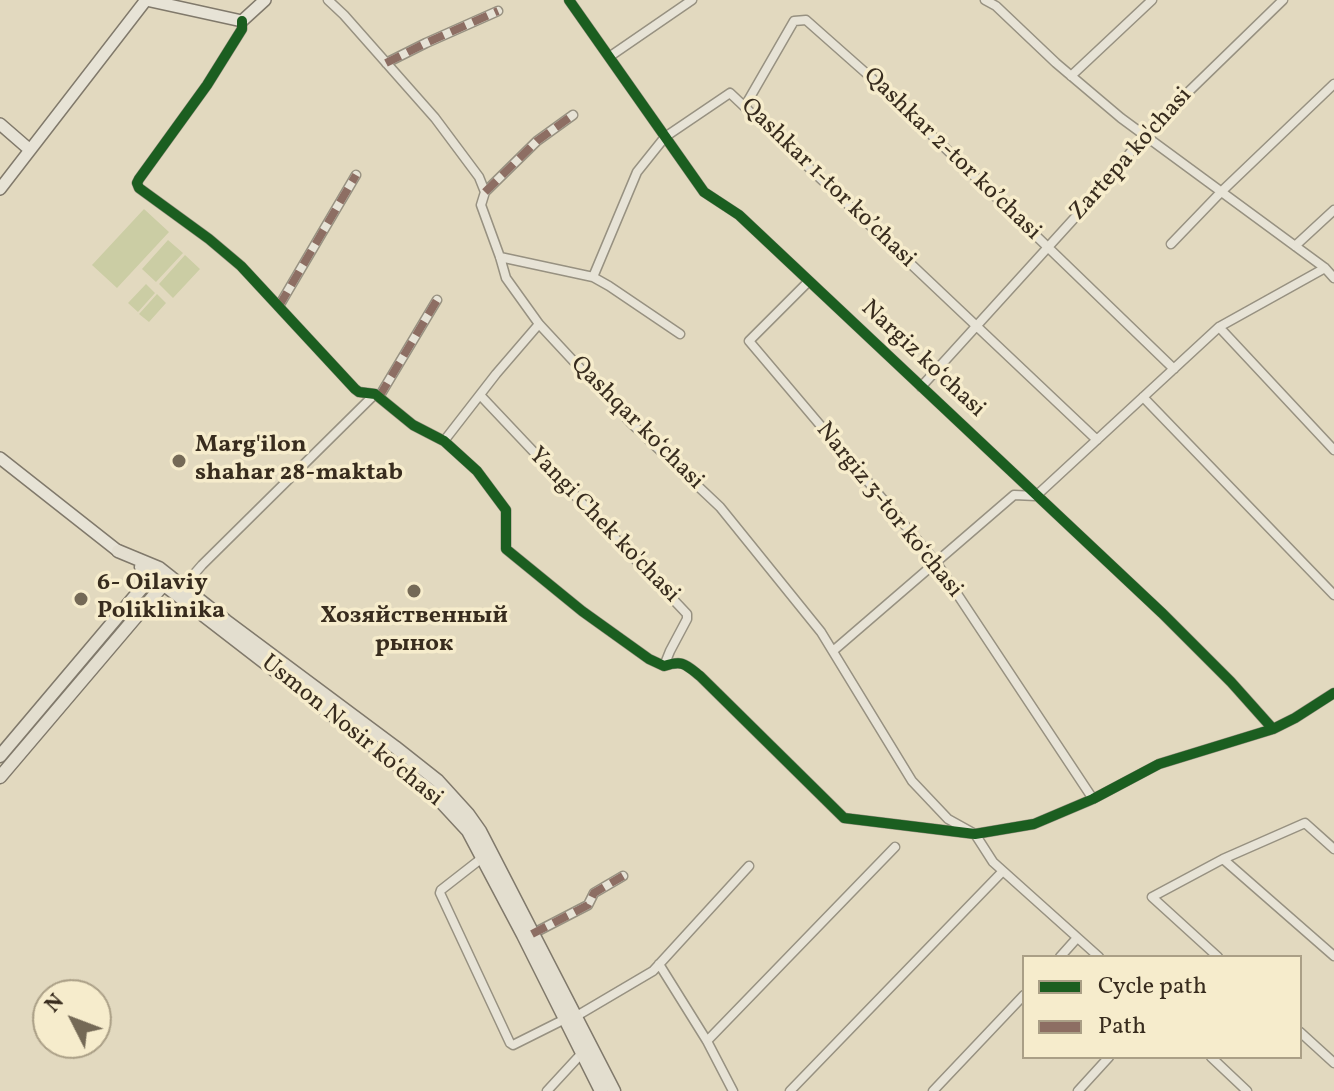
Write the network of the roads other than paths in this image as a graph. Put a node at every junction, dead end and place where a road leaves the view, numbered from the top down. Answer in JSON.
{"nodes":[{"id":1,"x":146,"y":0,"type":"edge"},
{"id":2,"x":265,"y":0,"type":"edge"},
{"id":3,"x":328,"y":0,"type":"edge"},
{"id":4,"x":569,"y":0,"type":"edge"},
{"id":5,"x":692,"y":0,"type":"edge"},
{"id":6,"x":985,"y":0,"type":"edge"},
{"id":7,"x":1152,"y":0,"type":"edge"},
{"id":8,"x":1283,"y":0,"type":"edge"},
{"id":9,"x":1000,"y":3,"type":"edge"},
{"id":10,"x":498,"y":11,"type":"dead end"},
{"id":11,"x":242,"y":21,"type":"junction"},
{"id":12,"x":609,"y":57,"type":"junction"},
{"id":13,"x":386,"y":63,"type":"junction"},
{"id":14,"x":1071,"y":76,"type":"junction"},
{"id":15,"x":1334,"y":84,"type":"edge"},
{"id":16,"x":745,"y":106,"type":"junction"},
{"id":17,"x":573,"y":115,"type":"dead end"},
{"id":18,"x":0,"y":124,"type":"edge"},
{"id":19,"x":1144,"y":135,"type":"junction"},
{"id":20,"x":665,"y":137,"type":"junction"},
{"id":21,"x":30,"y":150,"type":"junction"},
{"id":22,"x":356,"y":175,"type":"dead end"},
{"id":23,"x":0,"y":189,"type":"edge"},
{"id":24,"x":485,"y":192,"type":"junction"},
{"id":25,"x":1221,"y":192,"type":"junction"},
{"id":26,"x":1334,"y":210,"type":"edge"},
{"id":27,"x":1171,"y":244,"type":"dead end"},
{"id":28,"x":1295,"y":246,"type":"junction"},
{"id":29,"x":1048,"y":248,"type":"junction"},
{"id":30,"x":500,"y":257,"type":"junction"},
{"id":31,"x":1325,"y":268,"type":"junction"},
{"id":32,"x":593,"y":277,"type":"junction"},
{"id":33,"x":1334,"y":278,"type":"edge"},
{"id":34,"x":809,"y":281,"type":"junction"},
{"id":35,"x":437,"y":300,"type":"dead end"},
{"id":36,"x":279,"y":306,"type":"junction"},
{"id":37,"x":539,"y":324,"type":"junction"},
{"id":38,"x":977,"y":327,"type":"junction"},
{"id":39,"x":1219,"y":327,"type":"junction"},
{"id":40,"x":680,"y":334,"type":"dead end"},
{"id":41,"x":1174,"y":369,"type":"junction"},
{"id":42,"x":921,"y":387,"type":"junction"},
{"id":43,"x":377,"y":395,"type":"junction"},
{"id":44,"x":480,"y":395,"type":"junction"},
{"id":45,"x":1143,"y":397,"type":"junction"},
{"id":46,"x":1097,"y":440,"type":"junction"},
{"id":47,"x":444,"y":441,"type":"junction"},
{"id":48,"x":1334,"y":450,"type":"edge"},
{"id":49,"x":0,"y":458,"type":"edge"},
{"id":50,"x":1036,"y":496,"type":"junction"},
{"id":51,"x":118,"y":551,"type":"joint"},
{"id":52,"x":936,"y":562,"type":"junction"},
{"id":53,"x":156,"y":571,"type":"junction"},
{"id":54,"x":167,"y":580,"type":"junction"},
{"id":55,"x":180,"y":590,"type":"junction"},
{"id":56,"x":1334,"y":595,"type":"edge"},
{"id":57,"x":833,"y":651,"type":"junction"},
{"id":58,"x":664,"y":666,"type":"junction"},
{"id":59,"x":1334,"y":693,"type":"edge"},
{"id":60,"x":1273,"y":729,"type":"junction"},
{"id":61,"x":0,"y":756,"type":"edge"},
{"id":62,"x":0,"y":777,"type":"edge"},
{"id":63,"x":1093,"y":799,"type":"junction"},
{"id":64,"x":975,"y":834,"type":"junction"},
{"id":65,"x":895,"y":847,"type":"dead end"},
{"id":66,"x":1334,"y":849,"type":"edge"},
{"id":67,"x":482,"y":858,"type":"junction"},
{"id":68,"x":1223,"y":859,"type":"junction"},
{"id":69,"x":749,"y":866,"type":"dead end"},
{"id":70,"x":1003,"y":871,"type":"junction"},
{"id":71,"x":623,"y":876,"type":"dead end"},
{"id":72,"x":532,"y":934,"type":"junction"},
{"id":73,"x":1077,"y":938,"type":"junction"},
{"id":74,"x":1062,"y":955,"type":"edge"},
{"id":75,"x":1097,"y":955,"type":"edge"},
{"id":76,"x":1216,"y":955,"type":"edge"},
{"id":77,"x":1334,"y":956,"type":"edge"},
{"id":78,"x":659,"y":964,"type":"junction"},
{"id":79,"x":550,"y":980,"type":"junction"},
{"id":80,"x":1022,"y":997,"type":"edge"},
{"id":81,"x":570,"y":1018,"type":"junction"},
{"id":82,"x":1302,"y":1034,"type":"edge"},
{"id":83,"x":707,"y":1041,"type":"junction"},
{"id":84,"x":582,"y":1053,"type":"junction"},
{"id":85,"x":1107,"y":1059,"type":"edge"},
{"id":86,"x":1213,"y":1059,"type":"edge"},
{"id":87,"x":1334,"y":1063,"type":"edge"},
{"id":88,"x":547,"y":1091,"type":"edge"},
{"id":89,"x":601,"y":1091,"type":"edge"},
{"id":90,"x":614,"y":1091,"type":"edge"},
{"id":91,"x":733,"y":1091,"type":"edge"},
{"id":92,"x":790,"y":1091,"type":"edge"},
{"id":93,"x":933,"y":1091,"type":"edge"},
{"id":94,"x":1078,"y":1091,"type":"edge"},
{"id":95,"x":1247,"y":1091,"type":"edge"}],
"edges":[{"from":1,"to":11,"type":"street"},
{"from":1,"to":21,"type":"street"},
{"from":2,"to":11,"type":"street"},
{"from":3,"to":13,"type":"street","name":"Qashqar koʻchasi"},
{"from":4,"to":12,"type":"street","name":"Nargiz koʻchasi"},
{"from":5,"to":12,"type":"street"},
{"from":6,"to":9,"type":"street"},
{"from":7,"to":14,"type":"street"},
{"from":8,"to":19,"type":"street","name":"Zartepa ko'chasi"},
{"from":9,"to":14,"type":"street"},
{"from":10,"to":13,"type":"street"},
{"from":11,"to":36,"type":"street"},
{"from":12,"to":20,"type":"street","name":"Nargiz koʻchasi"},
{"from":13,"to":24,"type":"street","name":"Qashqar koʻchasi"},
{"from":14,"to":19,"type":"street"},
{"from":15,"to":25,"type":"street"},
{"from":16,"to":20,"type":"street","name":"Qashkar 1-tor koʼchasi"},
{"from":16,"to":29,"type":"street","name":"Qashkar 2-tor koʼchasi"},
{"from":16,"to":38,"type":"street","name":"Qashkar 1-tor koʼchasi"},
{"from":17,"to":24,"type":"street"},
{"from":18,"to":21,"type":"street"},
{"from":19,"to":25,"type":"street"},
{"from":19,"to":29,"type":"street","name":"Zartepa ko'chasi"},
{"from":20,"to":32,"type":"street","name":"Qashkar 1-tor koʼchasi"},
{"from":20,"to":34,"type":"street","name":"Nargiz koʻchasi"},
{"from":21,"to":23,"type":"street"},
{"from":22,"to":36,"type":"street"},
{"from":24,"to":30,"type":"street","name":"Qashqar koʻchasi"},
{"from":25,"to":27,"type":"street"},
{"from":25,"to":28,"type":"street"},
{"from":26,"to":28,"type":"street"},
{"from":28,"to":31,"type":"street"},
{"from":29,"to":38,"type":"street","name":"Zartepa ko'chasi"},
{"from":29,"to":41,"type":"street","name":"Qashkar 2-tor koʼchasi"},
{"from":30,"to":32,"type":"street"},
{"from":30,"to":37,"type":"street","name":"Qashqar koʻchasi"},
{"from":31,"to":33,"type":"street"},
{"from":31,"to":39,"type":"street"},
{"from":32,"to":40,"type":"street"},
{"from":34,"to":42,"type":"street","name":"Nargiz koʻchasi"},
{"from":34,"to":52,"type":"street","name":"Nargiz 3-tor koʻchasi"},
{"from":35,"to":43,"type":"street"},
{"from":36,"to":43,"type":"street"},
{"from":37,"to":44,"type":"street"},
{"from":37,"to":57,"type":"street","name":"Qashqar koʻchasi"},
{"from":38,"to":42,"type":"street","name":"Zartepa ko'chasi"},
{"from":38,"to":46,"type":"street","name":"Qashkar 1-tor koʼchasi"},
{"from":39,"to":41,"type":"street"},
{"from":39,"to":48,"type":"street"},
{"from":41,"to":45,"type":"street"},
{"from":42,"to":50,"type":"street","name":"Nargiz koʻchasi"},
{"from":43,"to":47,"type":"street"},
{"from":43,"to":55,"type":"street"},
{"from":44,"to":47,"type":"street"},
{"from":44,"to":58,"type":"street","name":"Yangi Chek ko'chasi"},
{"from":45,"to":46,"type":"street"},
{"from":45,"to":56,"type":"street"},
{"from":46,"to":50,"type":"street"},
{"from":47,"to":58,"type":"street"},
{"from":49,"to":51,"type":"street","name":"Usmon Nosir ko‘chasi"},
{"from":50,"to":52,"type":"street"},
{"from":50,"to":60,"type":"street","name":"Nargiz koʻchasi"},
{"from":51,"to":53,"type":"main road","name":"Usmon Nosir ko‘chasi"},
{"from":52,"to":57,"type":"street"},
{"from":52,"to":63,"type":"street","name":"Nargiz 3-tor koʻchasi"},
{"from":53,"to":54,"type":"main road","name":"Usmon Nosir ko‘chasi"},
{"from":53,"to":61,"type":"main road"},
{"from":54,"to":55,"type":"main road","name":"Usmon Nosir ko‘chasi"},
{"from":54,"to":62,"type":"main road"},
{"from":55,"to":67,"type":"main road","name":"Usmon Nosir ko‘chasi"},
{"from":55,"to":72,"type":"main road","name":"Usmon Nosir ko‘chasi"},
{"from":57,"to":64,"type":"street","name":"Qashqar koʻchasi"},
{"from":58,"to":64,"type":"street"},
{"from":59,"to":60,"type":"street"},
{"from":60,"to":63,"type":"street"},
{"from":63,"to":64,"type":"street"},
{"from":64,"to":70,"type":"street"},
{"from":65,"to":83,"type":"street"},
{"from":66,"to":68,"type":"street"},
{"from":67,"to":79,"type":"main road","name":"Usmon Nosir ko‘chasi"},
{"from":67,"to":81,"type":"street"},
{"from":68,"to":76,"type":"street"},
{"from":68,"to":77,"type":"street"},
{"from":69,"to":78,"type":"street"},
{"from":70,"to":73,"type":"street"},
{"from":70,"to":92,"type":"street"},
{"from":71,"to":72,"type":"street"},
{"from":72,"to":79,"type":"main road","name":"Usmon Nosir ko‘chasi"},
{"from":73,"to":74,"type":"street"},
{"from":73,"to":75,"type":"street"},
{"from":78,"to":81,"type":"street"},
{"from":78,"to":83,"type":"street"},
{"from":79,"to":81,"type":"main road","name":"Usmon Nosir ko‘chasi"},
{"from":80,"to":93,"type":"street"},
{"from":81,"to":84,"type":"main road","name":"Usmon Nosir ko‘chasi"},
{"from":81,"to":90,"type":"main road","name":"Usmon Nosir ko‘chasi"},
{"from":82,"to":87,"type":"street"},
{"from":83,"to":91,"type":"street"},
{"from":84,"to":88,"type":"street"},
{"from":84,"to":89,"type":"main road","name":"Usmon Nosir ko‘chasi"},
{"from":85,"to":94,"type":"street"},
{"from":86,"to":95,"type":"street"}]}
